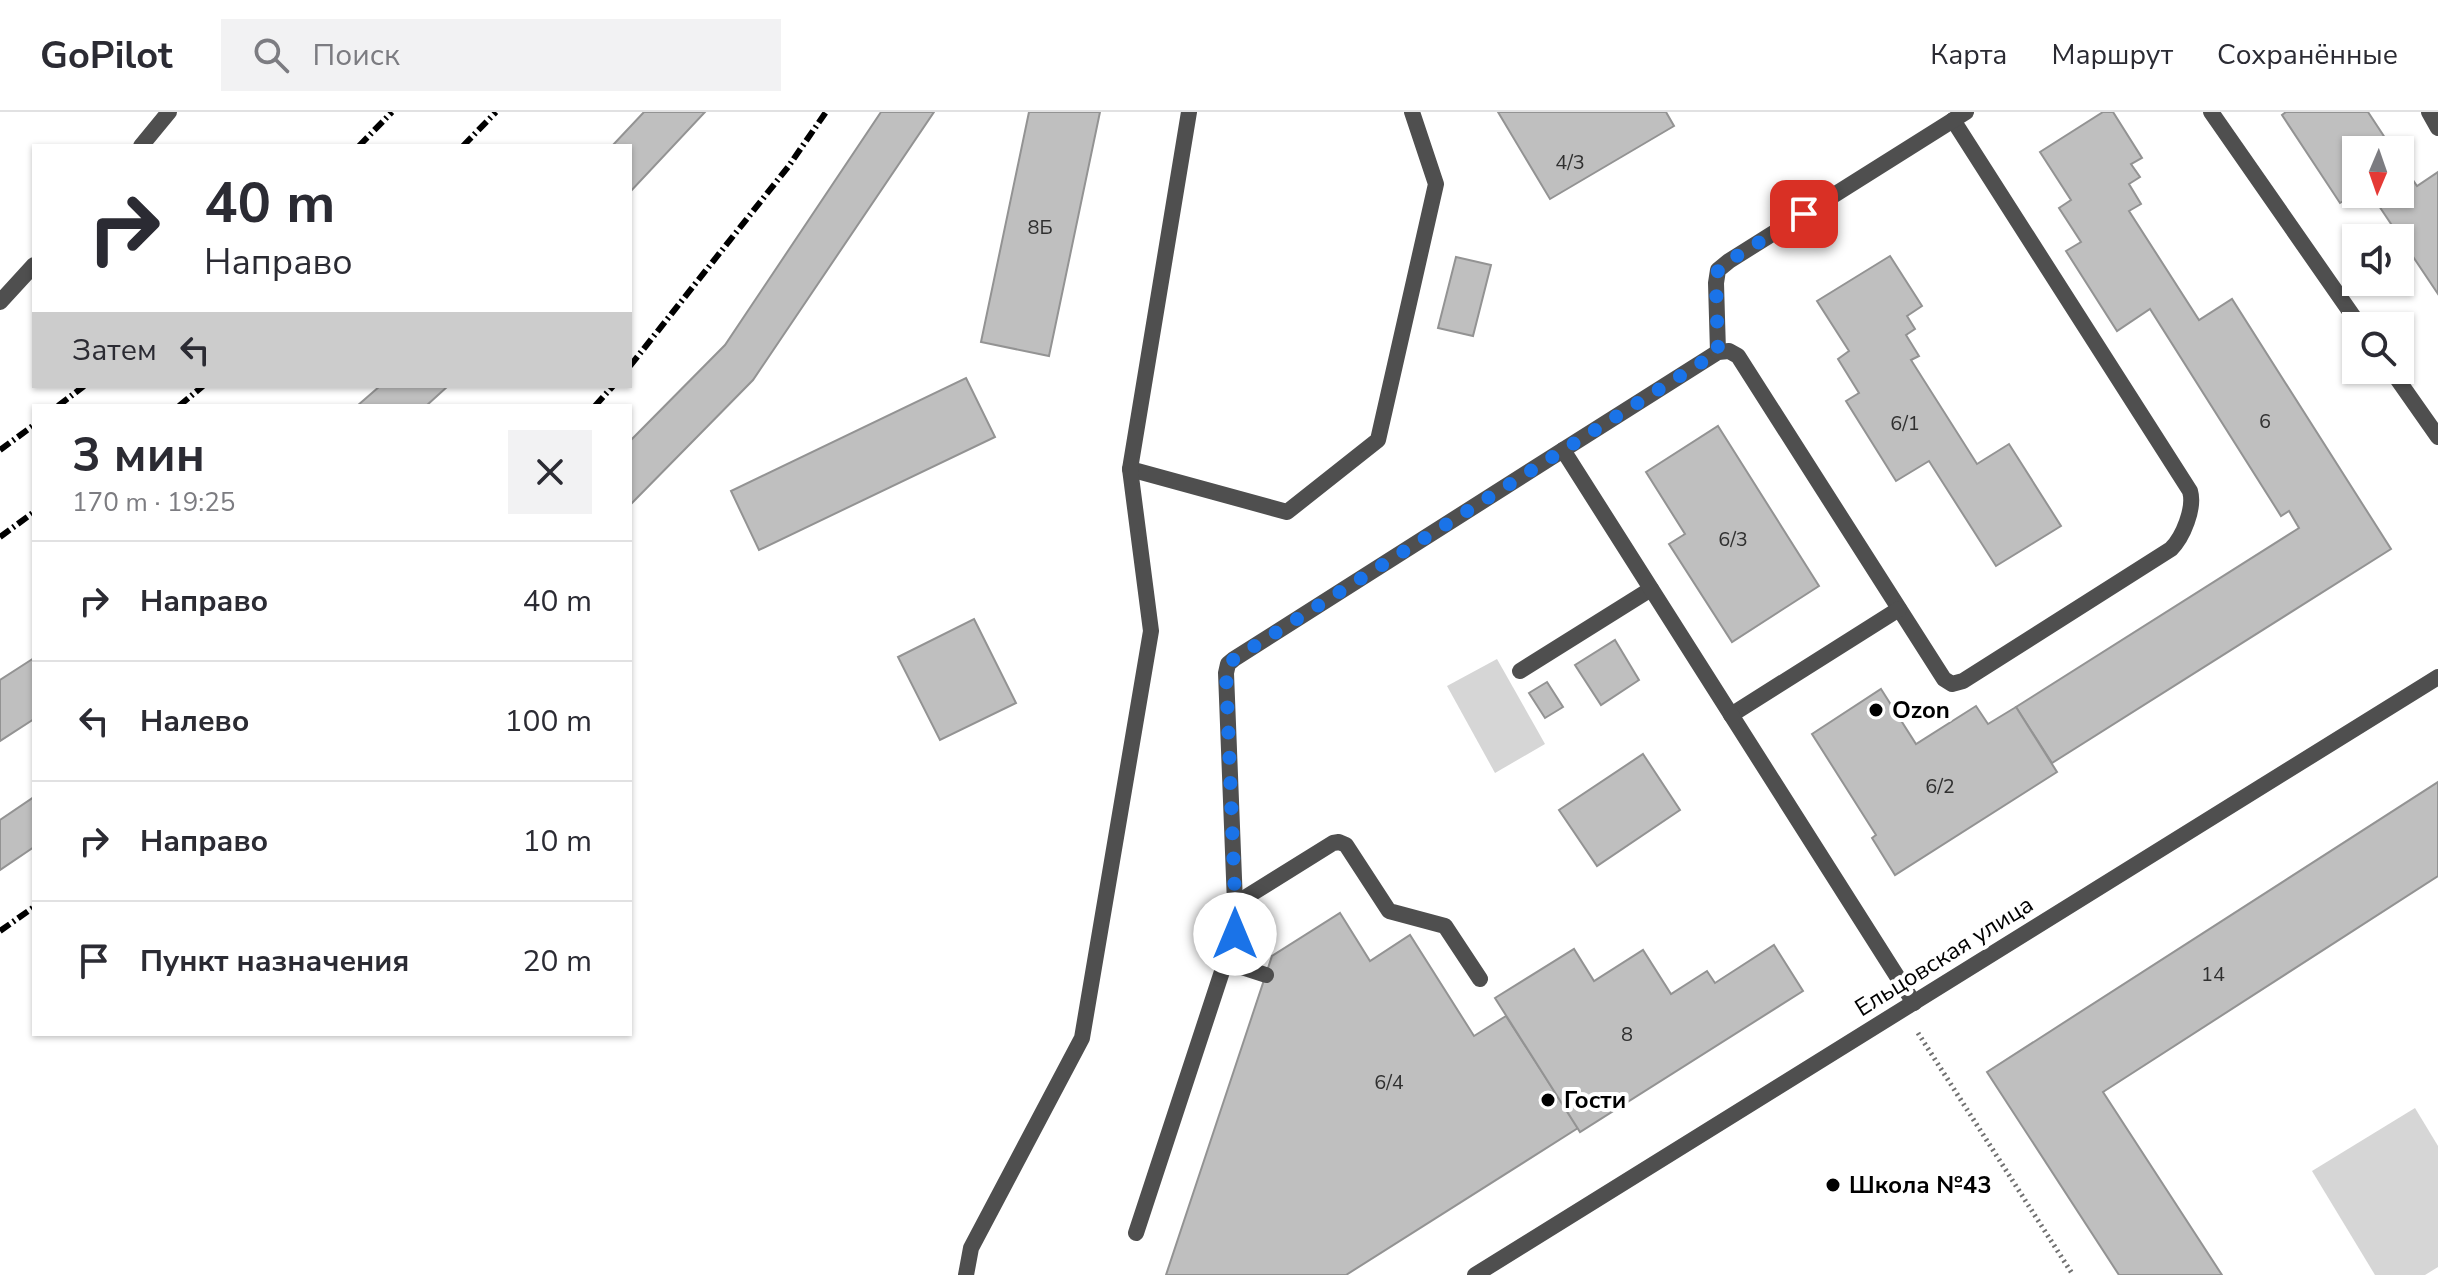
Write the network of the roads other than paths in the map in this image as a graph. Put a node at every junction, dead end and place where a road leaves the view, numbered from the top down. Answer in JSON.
{"nodes":[{"id":1,"x":169,"y":112,"type":"edge"},
{"id":2,"x":1189,"y":112,"type":"edge"},
{"id":3,"x":1412,"y":112,"type":"edge"},
{"id":4,"x":2211,"y":112,"type":"edge"},
{"id":5,"x":2429,"y":112,"type":"edge"},
{"id":6,"x":1960,"y":116,"type":"edge"},
{"id":7,"x":2438,"y":128,"type":"edge"},
{"id":8,"x":143,"y":144,"type":"edge"},
{"id":9,"x":32,"y":267,"type":"edge"},
{"id":10,"x":0,"y":302,"type":"edge"},
{"id":11,"x":2350,"y":312,"type":"edge"},
{"id":12,"x":1718,"y":352,"type":"junction"},
{"id":13,"x":2401,"y":384,"type":"edge"},
{"id":14,"x":2438,"y":437,"type":"edge"},
{"id":15,"x":1563,"y":450,"type":"junction"},
{"id":16,"x":1130,"y":469,"type":"junction"},
{"id":17,"x":1651,"y":589,"type":"junction"},
{"id":18,"x":1899,"y":609,"type":"junction"},
{"id":19,"x":1520,"y":671,"type":"dead end"},
{"id":20,"x":2438,"y":677,"type":"edge"},
{"id":21,"x":1731,"y":715,"type":"junction"},
{"id":22,"x":1235,"y":904,"type":"junction"},
{"id":23,"x":1226,"y":962,"type":"junction"},
{"id":24,"x":1266,"y":975,"type":"dead end"},
{"id":25,"x":1480,"y":979,"type":"dead end"},
{"id":26,"x":1908,"y":1006,"type":"junction"},
{"id":27,"x":1136,"y":1233,"type":"dead end"},
{"id":28,"x":966,"y":1275,"type":"edge"},
{"id":29,"x":1475,"y":1275,"type":"edge"}],
"edges":[{"from":1,"to":8,"type":"street"},
{"from":2,"to":16,"type":"street"},
{"from":3,"to":16,"type":"street"},
{"from":4,"to":11,"type":"street"},
{"from":5,"to":7,"type":"street"},
{"from":6,"to":12,"type":"street"},
{"from":6,"to":18,"type":"street"},
{"from":9,"to":10,"type":"street"},
{"from":12,"to":15,"type":"street"},
{"from":12,"to":18,"type":"street"},
{"from":13,"to":14,"type":"street"},
{"from":15,"to":17,"type":"street"},
{"from":15,"to":22,"type":"street"},
{"from":16,"to":28,"type":"street"},
{"from":17,"to":19,"type":"street"},
{"from":17,"to":21,"type":"street"},
{"from":18,"to":21,"type":"street"},
{"from":20,"to":26,"type":"street","name":"Ельцовская улица"},
{"from":21,"to":26,"type":"street"},
{"from":22,"to":23,"type":"street"},
{"from":22,"to":25,"type":"street"},
{"from":23,"to":24,"type":"street"},
{"from":23,"to":27,"type":"street"},
{"from":26,"to":29,"type":"street","name":"Ельцовская улица"}]}
